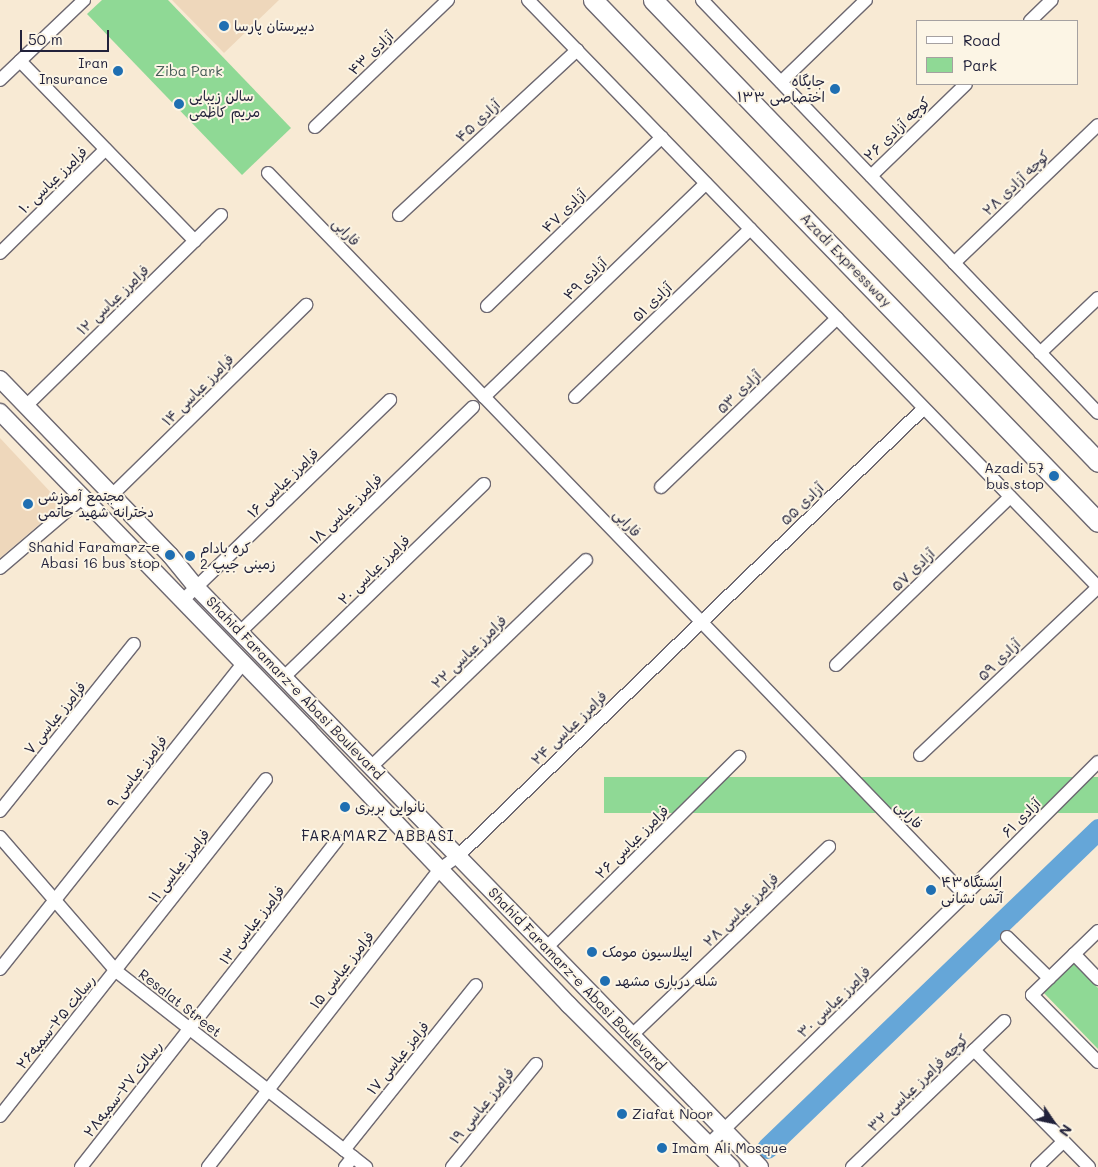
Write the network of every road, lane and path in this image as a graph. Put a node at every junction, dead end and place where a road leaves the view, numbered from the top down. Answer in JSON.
{"nodes":[{"id":1,"x":84,"y":0,"type":"edge"},
{"id":2,"x":448,"y":0,"type":"edge"},
{"id":3,"x":528,"y":0,"type":"edge"},
{"id":4,"x":593,"y":0,"type":"edge"},
{"id":5,"x":653,"y":0,"type":"edge"},
{"id":6,"x":668,"y":0,"type":"edge"},
{"id":7,"x":702,"y":0,"type":"edge"},
{"id":8,"x":866,"y":0,"type":"edge"},
{"id":9,"x":1052,"y":0,"type":"edge"},
{"id":10,"x":1031,"y":20,"type":"edge"},
{"id":11,"x":577,"y":50,"type":"junction"},
{"id":12,"x":20,"y":61,"type":"junction"},
{"id":13,"x":721,"y":71,"type":"junction"},
{"id":14,"x":0,"y":80,"type":"edge"},
{"id":15,"x":781,"y":82,"type":"junction"},
{"id":16,"x":965,"y":85,"type":"edge"},
{"id":17,"x":1098,"y":125,"type":"edge"},
{"id":18,"x":315,"y":127,"type":"dead end"},
{"id":19,"x":662,"y":137,"type":"junction"},
{"id":20,"x":106,"y":149,"type":"junction"},
{"id":21,"x":268,"y":172,"type":"dead end"},
{"id":22,"x":871,"y":176,"type":"junction"},
{"id":23,"x":706,"y":183,"type":"junction"},
{"id":24,"x":400,"y":215,"type":"dead end"},
{"id":25,"x":221,"y":216,"type":"dead end"},
{"id":26,"x":750,"y":229,"type":"junction"},
{"id":27,"x":195,"y":241,"type":"junction"},
{"id":28,"x":0,"y":253,"type":"edge"},
{"id":29,"x":954,"y":263,"type":"junction"},
{"id":30,"x":1098,"y":298,"type":"edge"},
{"id":31,"x":306,"y":305,"type":"dead end"},
{"id":32,"x":487,"y":306,"type":"dead end"},
{"id":33,"x":837,"y":318,"type":"junction"},
{"id":34,"x":1040,"y":353,"type":"junction"},
{"id":35,"x":0,"y":380,"type":"edge"},
{"id":36,"x":484,"y":396,"type":"junction"},
{"id":37,"x":575,"y":397,"type":"dead end"},
{"id":38,"x":390,"y":400,"type":"dead end"},
{"id":39,"x":26,"y":406,"type":"junction"},
{"id":40,"x":473,"y":407,"type":"dead end"},
{"id":41,"x":924,"y":408,"type":"junction"},
{"id":42,"x":0,"y":412,"type":"edge"},
{"id":43,"x":1098,"y":413,"type":"edge"},
{"id":44,"x":1098,"y":462,"type":"edge"},
{"id":45,"x":484,"y":484,"type":"dead end"},
{"id":46,"x":662,"y":487,"type":"dead end"},
{"id":47,"x":112,"y":495,"type":"junction"},
{"id":48,"x":83,"y":497,"type":"junction"},
{"id":49,"x":1010,"y":497,"type":"junction"},
{"id":50,"x":1098,"y":522,"type":"edge"},
{"id":51,"x":586,"y":560,"type":"dead end"},
{"id":52,"x":0,"y":568,"type":"edge"},
{"id":53,"x":196,"y":587,"type":"junction"},
{"id":54,"x":1098,"y":587,"type":"edge"},
{"id":55,"x":182,"y":600,"type":"junction"},
{"id":56,"x":701,"y":622,"type":"junction"},
{"id":57,"x":240,"y":632,"type":"junction"},
{"id":58,"x":134,"y":644,"type":"dead end"},
{"id":59,"x":243,"y":663,"type":"junction"},
{"id":60,"x":836,"y":665,"type":"dead end"},
{"id":61,"x":284,"y":677,"type":"junction"},
{"id":62,"x":920,"y":756,"type":"dead end"},
{"id":63,"x":739,"y":757,"type":"dead end"},
{"id":64,"x":1098,"y":762,"type":"edge"},
{"id":65,"x":372,"y":766,"type":"junction"},
{"id":66,"x":266,"y":779,"type":"dead end"},
{"id":67,"x":0,"y":811,"type":"edge"},
{"id":68,"x":0,"y":837,"type":"edge"},
{"id":69,"x":337,"y":840,"type":"dead end"},
{"id":70,"x":829,"y":847,"type":"dead end"},
{"id":71,"x":458,"y":856,"type":"junction"},
{"id":72,"x":440,"y":869,"type":"junction"},
{"id":73,"x":965,"y":895,"type":"junction"},
{"id":74,"x":55,"y":900,"type":"junction"},
{"id":75,"x":1096,"y":932,"type":"edge"},
{"id":76,"x":1007,"y":937,"type":"dead end"},
{"id":77,"x":546,"y":948,"type":"junction"},
{"id":78,"x":1074,"y":954,"type":"junction"},
{"id":79,"x":0,"y":969,"type":"edge"},
{"id":80,"x":116,"y":971,"type":"junction"},
{"id":81,"x":1049,"y":978,"type":"junction"},
{"id":82,"x":1098,"y":979,"type":"edge"},
{"id":83,"x":476,"y":985,"type":"dead end"},
{"id":84,"x":1004,"y":1021,"type":"dead end"},
{"id":85,"x":189,"y":1029,"type":"junction"},
{"id":86,"x":631,"y":1036,"type":"junction"},
{"id":87,"x":974,"y":1050,"type":"junction"},
{"id":88,"x":1098,"y":1062,"type":"edge"},
{"id":89,"x":536,"y":1064,"type":"dead end"},
{"id":90,"x":268,"y":1090,"type":"junction"},
{"id":91,"x":0,"y":1116,"type":"edge"},
{"id":92,"x":723,"y":1130,"type":"junction"},
{"id":93,"x":1064,"y":1141,"type":"junction"},
{"id":94,"x":709,"y":1144,"type":"junction"},
{"id":95,"x":347,"y":1158,"type":"edge"},
{"id":96,"x":81,"y":1167,"type":"edge"},
{"id":97,"x":208,"y":1167,"type":"edge"},
{"id":98,"x":366,"y":1167,"type":"edge"},
{"id":99,"x":452,"y":1167,"type":"edge"},
{"id":100,"x":731,"y":1167,"type":"edge"},
{"id":101,"x":760,"y":1167,"type":"edge"},
{"id":102,"x":852,"y":1167,"type":"edge"},
{"id":103,"x":1037,"y":1167,"type":"edge"},
{"id":104,"x":1089,"y":1167,"type":"edge"}],
"edges":[{"from":1,"to":12,"type":"street"},
{"from":2,"to":18,"type":"street","name":"۴۳ آزادی"},
{"from":3,"to":11,"type":"street"},
{"from":4,"to":50,"type":"highway","name":"Azadi Expressway"},
{"from":5,"to":13,"type":"highway"},
{"from":6,"to":13,"type":"highway"},
{"from":7,"to":15,"type":"street"},
{"from":8,"to":15,"type":"street"},
{"from":9,"to":10,"type":"street"},
{"from":11,"to":19,"type":"street"},
{"from":11,"to":24,"type":"street","name":"۴۵ آزادی"},
{"from":12,"to":14,"type":"street"},
{"from":12,"to":20,"type":"street"},
{"from":13,"to":44,"type":"highway"},
{"from":15,"to":22,"type":"street"},
{"from":16,"to":22,"type":"street","name":"کوچه آزادی ۲۶"},
{"from":17,"to":29,"type":"street","name":"کوچه آزادی ۲۸"},
{"from":19,"to":23,"type":"street"},
{"from":19,"to":32,"type":"street","name":"۴۷ آزادی"},
{"from":20,"to":27,"type":"street"},
{"from":20,"to":28,"type":"street","name":"فرامرز عباسی ۱۰"},
{"from":21,"to":36,"type":"street","name":"فارابی"},
{"from":22,"to":29,"type":"street"},
{"from":23,"to":26,"type":"street"},
{"from":23,"to":36,"type":"street","name":"۴۹ آزادی"},
{"from":25,"to":27,"type":"street","name":"فرامرز عباسی ۱۲"},
{"from":26,"to":33,"type":"street"},
{"from":26,"to":37,"type":"street","name":"۵۱ آزادی"},
{"from":27,"to":39,"type":"street","name":"فرامرز عباسی ۱۲"},
{"from":29,"to":34,"type":"street"},
{"from":30,"to":34,"type":"street"},
{"from":31,"to":47,"type":"street","name":"فرامرز عباسی ۱۴"},
{"from":33,"to":41,"type":"street"},
{"from":33,"to":46,"type":"street","name":"۵۳ آزادی"},
{"from":34,"to":43,"type":"street"},
{"from":35,"to":39,"type":"main road","name":"Shahid Faramarz-e Abasi Boulevard"},
{"from":36,"to":56,"type":"street","name":"فارابی"},
{"from":38,"to":53,"type":"street","name":"فرامرز عباسی ۱۶"},
{"from":39,"to":47,"type":"main road","name":"Shahid Faramarz-e Abasi Boulevard"},
{"from":40,"to":57,"type":"street","name":"فرامرز عباسی ۱۸"},
{"from":41,"to":49,"type":"street"},
{"from":41,"to":56,"type":"street","name":"آزادی ۵۵"},
{"from":42,"to":48,"type":"main road","name":"Shahid Faramarz-e Abasi Boulevard"},
{"from":45,"to":61,"type":"street","name":"فرامرز عباسی ۲۰"},
{"from":47,"to":53,"type":"main road","name":"Shahid Faramarz-e Abasi Boulevard"},
{"from":48,"to":52,"type":"street"},
{"from":48,"to":55,"type":"main road","name":"Shahid Faramarz-e Abasi Boulevard"},
{"from":49,"to":54,"type":"street"},
{"from":49,"to":60,"type":"street","name":"آزادی ۵۷"},
{"from":51,"to":65,"type":"street","name":"فرامرز عباسی ۲۲"},
{"from":53,"to":55,"type":"street","name":"فرامرز عباسی ۱۶"},
{"from":53,"to":57,"type":"main road","name":"Shahid Faramarz-e Abasi Boulevard"},
{"from":54,"to":62,"type":"street","name":"آزادی ۵۹"},
{"from":55,"to":59,"type":"main road","name":"Shahid Faramarz-e Abasi Boulevard"},
{"from":56,"to":71,"type":"street","name":"فرامرز عباسی ۲۴"},
{"from":56,"to":73,"type":"street","name":"فارابی"},
{"from":57,"to":61,"type":"main road","name":"Shahid Faramarz-e Abasi Boulevard"},
{"from":58,"to":67,"type":"street","name":"فرامرز عباسی ۷"},
{"from":59,"to":72,"type":"main road","name":"Shahid Faramarz-e Abasi Boulevard"},
{"from":59,"to":74,"type":"street","name":"فرامرز عباسی ۹"},
{"from":61,"to":65,"type":"main road","name":"Shahid Faramarz-e Abasi Boulevard"},
{"from":63,"to":77,"type":"street","name":"فرامرز عباسی ۲۶"},
{"from":64,"to":73,"type":"street","name":"آزادی ۶۱"},
{"from":65,"to":71,"type":"main road","name":"Shahid Faramarz-e Abasi Boulevard"},
{"from":66,"to":80,"type":"street","name":"فرامرز عباسی ۱۱"},
{"from":68,"to":74,"type":"street","name":"Resalat Street"},
{"from":69,"to":85,"type":"street","name":"فرامرز عباسی ۱۳"},
{"from":70,"to":86,"type":"street","name":"فرامرز عباسی ۲۸"},
{"from":71,"to":72,"type":"street","name":"فرامرز عباسی ۲۴"},
{"from":71,"to":77,"type":"main road","name":"Shahid Faramarz-e Abasi Boulevard"},
{"from":72,"to":90,"type":"street","name":"فرامرز عباسی ۱۵"},
{"from":72,"to":94,"type":"main road","name":"Shahid Faramarz-e Abasi Boulevard"},
{"from":73,"to":92,"type":"street","name":"فرامرز عباسی ۳۰"},
{"from":74,"to":79,"type":"street","name":"فرامرز عباسی ۹"},
{"from":74,"to":80,"type":"street","name":"Resalat Street"},
{"from":75,"to":78,"type":"street"},
{"from":76,"to":81,"type":"street"},
{"from":77,"to":86,"type":"main road","name":"Shahid Faramarz-e Abasi Boulevard"},
{"from":78,"to":81,"type":"street"},
{"from":78,"to":82,"type":"street"},
{"from":80,"to":85,"type":"street","name":"Resalat Street"},
{"from":80,"to":91,"type":"street","name":"رسالت ۲۵-سمیه۲۶"},
{"from":81,"to":88,"type":"street"},
{"from":83,"to":95,"type":"street","name":"فرامز عباسی ۱۷"},
{"from":84,"to":87,"type":"street","name":"کوچه فرامرز عباسی ۳۲"},
{"from":85,"to":90,"type":"street","name":"Resalat Street"},
{"from":85,"to":96,"type":"street","name":"رسالت ۲۷-سمیه۲۸"},
{"from":86,"to":92,"type":"main road","name":"Shahid Faramarz-e Abasi Boulevard"},
{"from":87,"to":93,"type":"street"},
{"from":87,"to":102,"type":"street","name":"کوچه فرامرز عباسی ۳۲"},
{"from":89,"to":99,"type":"street","name":"فرامرز عباسی ۱۹"},
{"from":90,"to":95,"type":"street","name":"Resalat Street"},
{"from":90,"to":97,"type":"street","name":"فرامرز عباسی ۱۵"},
{"from":92,"to":94,"type":"street","name":"فرامرز عباسی ۳۰"},
{"from":92,"to":101,"type":"main road","name":"Shahid Faramarz-e Abasi Boulevard"},
{"from":93,"to":103,"type":"street"},
{"from":93,"to":104,"type":"street"},
{"from":94,"to":100,"type":"main road","name":"Shahid Faramarz-e Abasi Boulevard"},
{"from":95,"to":98,"type":"street","name":"Resalat Street"}]}
